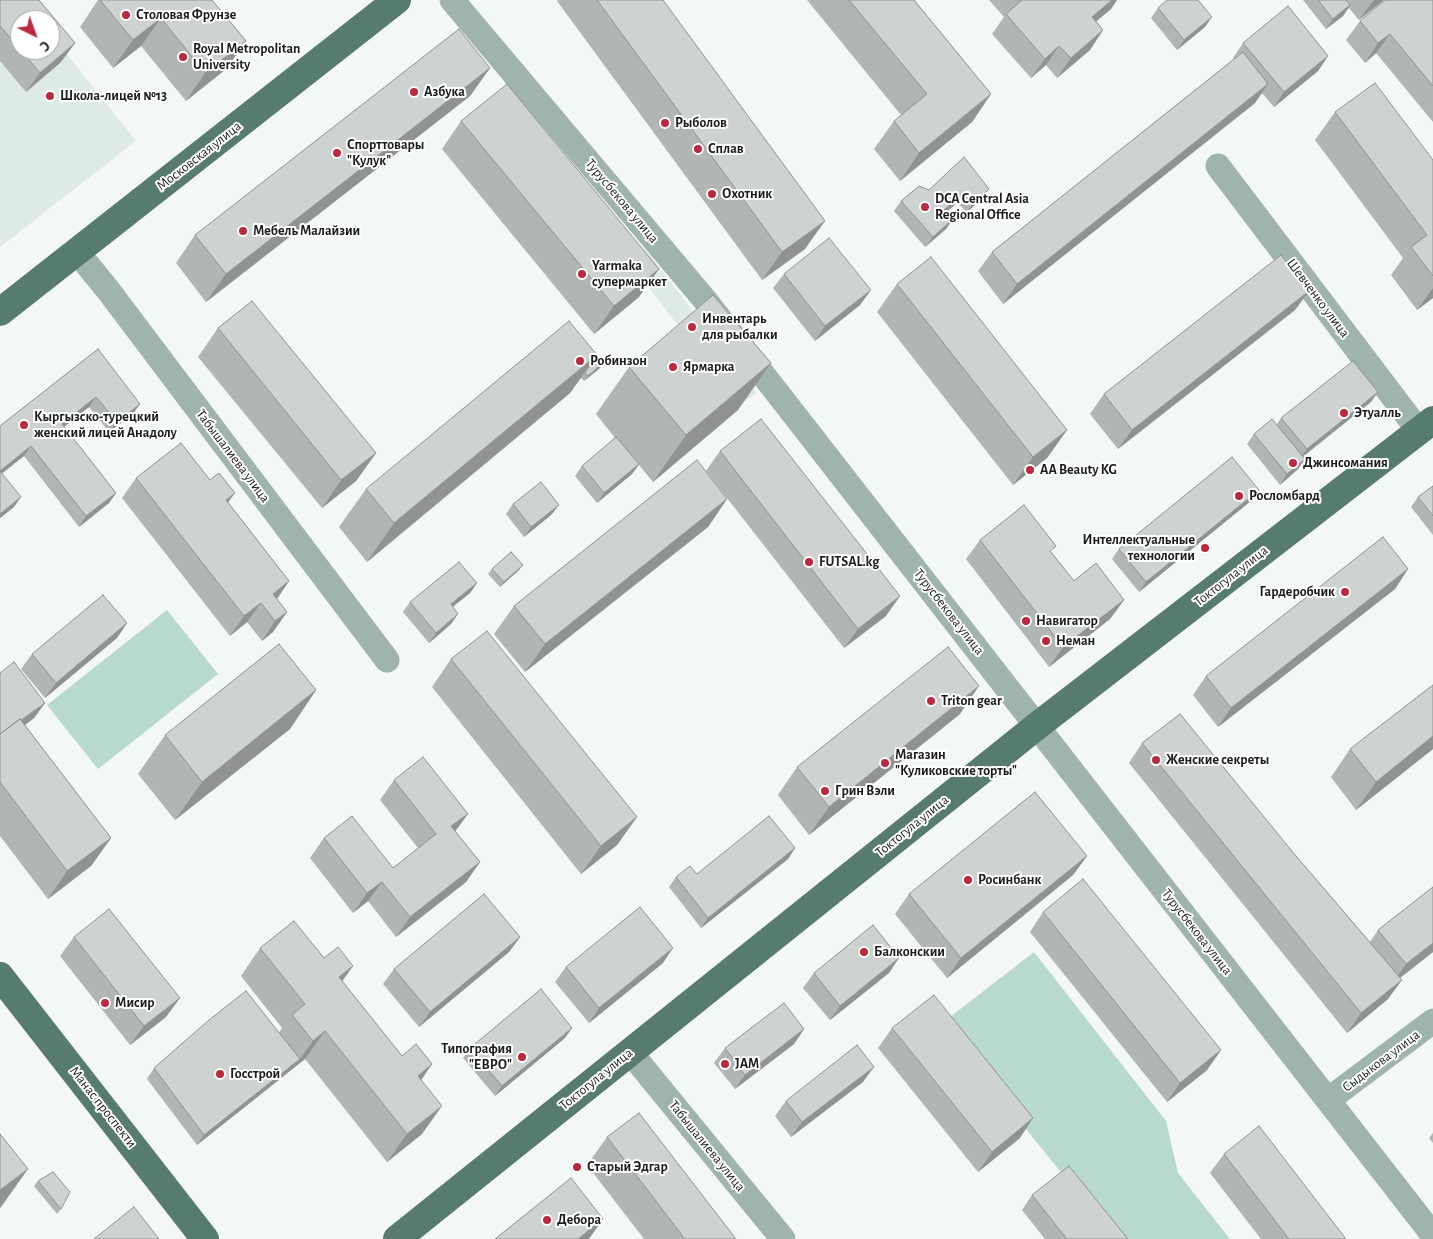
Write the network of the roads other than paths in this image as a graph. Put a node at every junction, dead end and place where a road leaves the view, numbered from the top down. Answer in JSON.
{"nodes":[{"id":1,"x":397,"y":0,"type":"edge"},
{"id":2,"x":452,"y":0,"type":"edge"},
{"id":3,"x":1218,"y":166,"type":"dead end"},
{"id":4,"x":77,"y":252,"type":"junction"},
{"id":5,"x":0,"y":312,"type":"edge"},
{"id":6,"x":1426,"y":425,"type":"edge"},
{"id":7,"x":387,"y":660,"type":"dead end"},
{"id":8,"x":1037,"y":726,"type":"junction"},
{"id":9,"x":0,"y":976,"type":"edge"},
{"id":10,"x":1433,"y":1021,"type":"edge"},
{"id":11,"x":630,"y":1052,"type":"junction"},
{"id":12,"x":1328,"y":1100,"type":"junction"},
{"id":13,"x":1433,"y":1235,"type":"edge"},
{"id":14,"x":205,"y":1239,"type":"edge"},
{"id":15,"x":397,"y":1239,"type":"edge"},
{"id":16,"x":783,"y":1239,"type":"edge"}],
"edges":[{"from":1,"to":4,"type":"main road","name":"Московская улица"},
{"from":2,"to":8,"type":"street","name":"Турусбекова улица"},
{"from":3,"to":6,"type":"street","name":"Шевченко улица"},
{"from":4,"to":5,"type":"main road","name":"Московская улица"},
{"from":4,"to":7,"type":"street","name":"Табышалиева улица"},
{"from":6,"to":8,"type":"main road","name":"Токтогула улица"},
{"from":8,"to":11,"type":"main road","name":"Токтогула улица"},
{"from":8,"to":12,"type":"street","name":"Турусбекова улица"},
{"from":9,"to":14,"type":"main road","name":"Манас проспекти"},
{"from":10,"to":12,"type":"street","name":"Сыдыкова улица"},
{"from":11,"to":15,"type":"main road","name":"Токтогула улица"},
{"from":11,"to":16,"type":"street","name":"Табышалиева улица"},
{"from":12,"to":13,"type":"street","name":"Турусбекова улица"}]}
